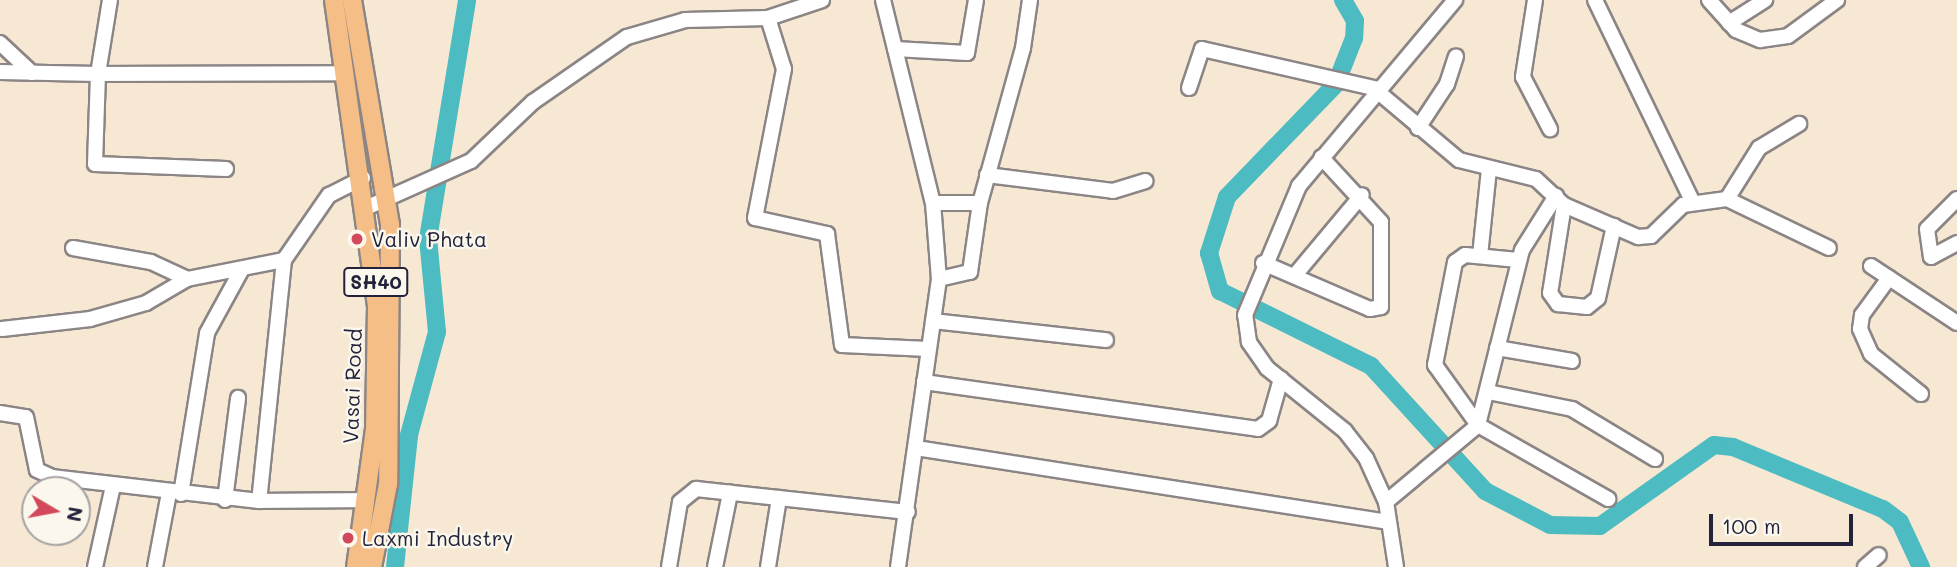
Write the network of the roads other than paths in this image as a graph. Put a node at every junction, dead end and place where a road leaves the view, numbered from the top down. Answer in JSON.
{"nodes":[{"id":1,"x":110,"y":0,"type":"edge"},
{"id":2,"x":334,"y":0,"type":"edge"},
{"id":3,"x":352,"y":0,"type":"edge"},
{"id":4,"x":822,"y":0,"type":"edge"},
{"id":5,"x":883,"y":0,"type":"edge"},
{"id":6,"x":976,"y":0,"type":"edge"},
{"id":7,"x":1030,"y":0,"type":"edge"},
{"id":8,"x":1455,"y":0,"type":"edge"},
{"id":9,"x":1535,"y":0,"type":"edge"},
{"id":10,"x":1595,"y":0,"type":"edge"},
{"id":11,"x":1709,"y":0,"type":"edge"},
{"id":12,"x":1765,"y":0,"type":"edge"},
{"id":13,"x":1837,"y":0,"type":"edge"},
{"id":14,"x":768,"y":18,"type":"junction"},
{"id":15,"x":1729,"y":23,"type":"junction"},
{"id":16,"x":0,"y":43,"type":"edge"},
{"id":17,"x":895,"y":49,"type":"junction"},
{"id":18,"x":1456,"y":56,"type":"dead end"},
{"id":19,"x":0,"y":72,"type":"edge"},
{"id":20,"x":32,"y":73,"type":"junction"},
{"id":21,"x":341,"y":73,"type":"junction"},
{"id":22,"x":98,"y":74,"type":"junction"},
{"id":23,"x":552,"y":88,"type":"junction"},
{"id":24,"x":1189,"y":88,"type":"dead end"},
{"id":25,"x":1378,"y":90,"type":"junction"},
{"id":26,"x":548,"y":108,"type":"dead end"},
{"id":27,"x":1799,"y":124,"type":"dead end"},
{"id":28,"x":1418,"y":128,"type":"junction"},
{"id":29,"x":1550,"y":129,"type":"dead end"},
{"id":30,"x":1321,"y":157,"type":"junction"},
{"id":31,"x":226,"y":169,"type":"dead end"},
{"id":32,"x":1489,"y":169,"type":"junction"},
{"id":33,"x":986,"y":176,"type":"junction"},
{"id":34,"x":363,"y":178,"type":"junction"},
{"id":35,"x":1145,"y":181,"type":"dead end"},
{"id":36,"x":1362,"y":195,"type":"junction"},
{"id":37,"x":1727,"y":199,"type":"junction"},
{"id":38,"x":1957,"y":199,"type":"edge"},
{"id":39,"x":1560,"y":200,"type":"junction"},
{"id":40,"x":1692,"y":201,"type":"junction"},
{"id":41,"x":933,"y":203,"type":"junction"},
{"id":42,"x":980,"y":203,"type":"junction"},
{"id":43,"x":376,"y":204,"type":"junction"},
{"id":44,"x":1614,"y":226,"type":"junction"},
{"id":45,"x":1957,"y":243,"type":"edge"},
{"id":46,"x":73,"y":248,"type":"dead end"},
{"id":47,"x":1829,"y":248,"type":"dead end"},
{"id":48,"x":1480,"y":256,"type":"junction"},
{"id":49,"x":284,"y":260,"type":"junction"},
{"id":50,"x":1518,"y":260,"type":"junction"},
{"id":51,"x":1262,"y":263,"type":"junction"},
{"id":52,"x":1871,"y":266,"type":"dead end"},
{"id":53,"x":243,"y":269,"type":"junction"},
{"id":54,"x":1296,"y":275,"type":"junction"},
{"id":55,"x":1889,"y":278,"type":"junction"},
{"id":56,"x":187,"y":279,"type":"junction"},
{"id":57,"x":939,"y":279,"type":"junction"},
{"id":58,"x":933,"y":320,"type":"junction"},
{"id":59,"x":1957,"y":323,"type":"edge"},
{"id":60,"x":2,"y":329,"type":"dead end"},
{"id":61,"x":1106,"y":340,"type":"dead end"},
{"id":62,"x":1497,"y":348,"type":"junction"},
{"id":63,"x":928,"y":349,"type":"junction"},
{"id":64,"x":1572,"y":361,"type":"dead end"},
{"id":65,"x":1281,"y":379,"type":"junction"},
{"id":66,"x":924,"y":382,"type":"junction"},
{"id":67,"x":1488,"y":392,"type":"junction"},
{"id":68,"x":1921,"y":394,"type":"dead end"},
{"id":69,"x":238,"y":398,"type":"dead end"},
{"id":70,"x":0,"y":413,"type":"edge"},
{"id":71,"x":1478,"y":425,"type":"junction"},
{"id":72,"x":916,"y":448,"type":"junction"},
{"id":73,"x":1655,"y":458,"type":"dead end"},
{"id":74,"x":113,"y":486,"type":"junction"},
{"id":75,"x":730,"y":493,"type":"junction"},
{"id":76,"x":175,"y":494,"type":"junction"},
{"id":77,"x":779,"y":498,"type":"junction"},
{"id":78,"x":1608,"y":499,"type":"dead end"},
{"id":79,"x":225,"y":500,"type":"junction"},
{"id":80,"x":367,"y":500,"type":"junction"},
{"id":81,"x":259,"y":501,"type":"junction"},
{"id":82,"x":1386,"y":502,"type":"junction"},
{"id":83,"x":908,"y":512,"type":"junction"},
{"id":84,"x":1386,"y":522,"type":"junction"},
{"id":85,"x":1879,"y":555,"type":"dead end"},
{"id":86,"x":94,"y":567,"type":"edge"},
{"id":87,"x":155,"y":567,"type":"edge"},
{"id":88,"x":356,"y":567,"type":"edge"},
{"id":89,"x":372,"y":567,"type":"edge"},
{"id":90,"x":669,"y":567,"type":"edge"},
{"id":91,"x":715,"y":567,"type":"edge"},
{"id":92,"x":768,"y":567,"type":"edge"},
{"id":93,"x":898,"y":567,"type":"edge"},
{"id":94,"x":1396,"y":567,"type":"edge"},
{"id":95,"x":1866,"y":567,"type":"edge"}],
"edges":[{"from":1,"to":22,"type":"street"},
{"from":2,"to":21,"type":"main road","name":"Vasai Road","number":"SH40"},
{"from":3,"to":43,"type":"main road","name":"Vasai Road","number":"SH40"},
{"from":4,"to":14,"type":"street"},
{"from":5,"to":17,"type":"street"},
{"from":6,"to":17,"type":"street"},
{"from":7,"to":33,"type":"street"},
{"from":8,"to":25,"type":"street"},
{"from":9,"to":29,"type":"street"},
{"from":10,"to":40,"type":"street"},
{"from":11,"to":15,"type":"street"},
{"from":12,"to":15,"type":"street"},
{"from":13,"to":15,"type":"street"},
{"from":14,"to":23,"type":"street"},
{"from":14,"to":63,"type":"street"},
{"from":16,"to":20,"type":"street"},
{"from":17,"to":41,"type":"street"},
{"from":18,"to":28,"type":"street"},
{"from":19,"to":20,"type":"street"},
{"from":20,"to":22,"type":"street"},
{"from":21,"to":22,"type":"street"},
{"from":21,"to":34,"type":"main road","name":"Vasai Road","number":"SH40"},
{"from":22,"to":31,"type":"street"},
{"from":23,"to":26,"type":"street"},
{"from":23,"to":43,"type":"street"},
{"from":24,"to":25,"type":"street"},
{"from":25,"to":28,"type":"street"},
{"from":25,"to":30,"type":"street"},
{"from":27,"to":37,"type":"street"},
{"from":28,"to":32,"type":"street"},
{"from":30,"to":36,"type":"street"},
{"from":30,"to":51,"type":"street"},
{"from":32,"to":39,"type":"street"},
{"from":32,"to":48,"type":"street"},
{"from":33,"to":35,"type":"street"},
{"from":33,"to":42,"type":"street"},
{"from":34,"to":43,"type":"main road","name":"Vasai Road","number":"SH40"},
{"from":34,"to":49,"type":"street"},
{"from":36,"to":54,"type":"street"},
{"from":36,"to":54,"type":"street"},
{"from":37,"to":40,"type":"street"},
{"from":37,"to":47,"type":"street"},
{"from":38,"to":45,"type":"street"},
{"from":39,"to":44,"type":"street"},
{"from":39,"to":44,"type":"street"},
{"from":39,"to":50,"type":"street"},
{"from":40,"to":44,"type":"street"},
{"from":41,"to":42,"type":"street"},
{"from":41,"to":57,"type":"street"},
{"from":42,"to":57,"type":"street"},
{"from":43,"to":80,"type":"main road","name":"Vasai Road","number":"SH40"},
{"from":43,"to":89,"type":"main road","name":"Vasai Road","number":"SH40"},
{"from":46,"to":56,"type":"street"},
{"from":48,"to":50,"type":"street"},
{"from":48,"to":71,"type":"street"},
{"from":49,"to":53,"type":"street"},
{"from":49,"to":81,"type":"street"},
{"from":50,"to":62,"type":"street"},
{"from":51,"to":54,"type":"street"},
{"from":51,"to":65,"type":"street"},
{"from":52,"to":55,"type":"street"},
{"from":53,"to":56,"type":"street"},
{"from":53,"to":76,"type":"street"},
{"from":55,"to":59,"type":"street"},
{"from":55,"to":68,"type":"street"},
{"from":56,"to":60,"type":"street"},
{"from":57,"to":58,"type":"street"},
{"from":58,"to":61,"type":"street"},
{"from":58,"to":63,"type":"street"},
{"from":62,"to":64,"type":"street"},
{"from":62,"to":67,"type":"street"},
{"from":63,"to":66,"type":"street"},
{"from":65,"to":66,"type":"street"},
{"from":65,"to":82,"type":"street"},
{"from":66,"to":72,"type":"street"},
{"from":67,"to":71,"type":"street"},
{"from":67,"to":73,"type":"street"},
{"from":69,"to":79,"type":"street"},
{"from":70,"to":74,"type":"street"},
{"from":71,"to":78,"type":"street"},
{"from":71,"to":82,"type":"street"},
{"from":72,"to":83,"type":"street"},
{"from":72,"to":84,"type":"street"},
{"from":74,"to":76,"type":"street"},
{"from":74,"to":86,"type":"street"},
{"from":75,"to":77,"type":"street"},
{"from":75,"to":90,"type":"street"},
{"from":75,"to":91,"type":"street"},
{"from":76,"to":79,"type":"street"},
{"from":76,"to":87,"type":"street"},
{"from":77,"to":83,"type":"street"},
{"from":77,"to":92,"type":"street"},
{"from":79,"to":81,"type":"street"},
{"from":80,"to":81,"type":"street"},
{"from":80,"to":88,"type":"main road","name":"Vasai Road","number":"SH40"},
{"from":82,"to":84,"type":"street"},
{"from":83,"to":93,"type":"street"},
{"from":84,"to":94,"type":"street"},
{"from":85,"to":95,"type":"street"}]}
